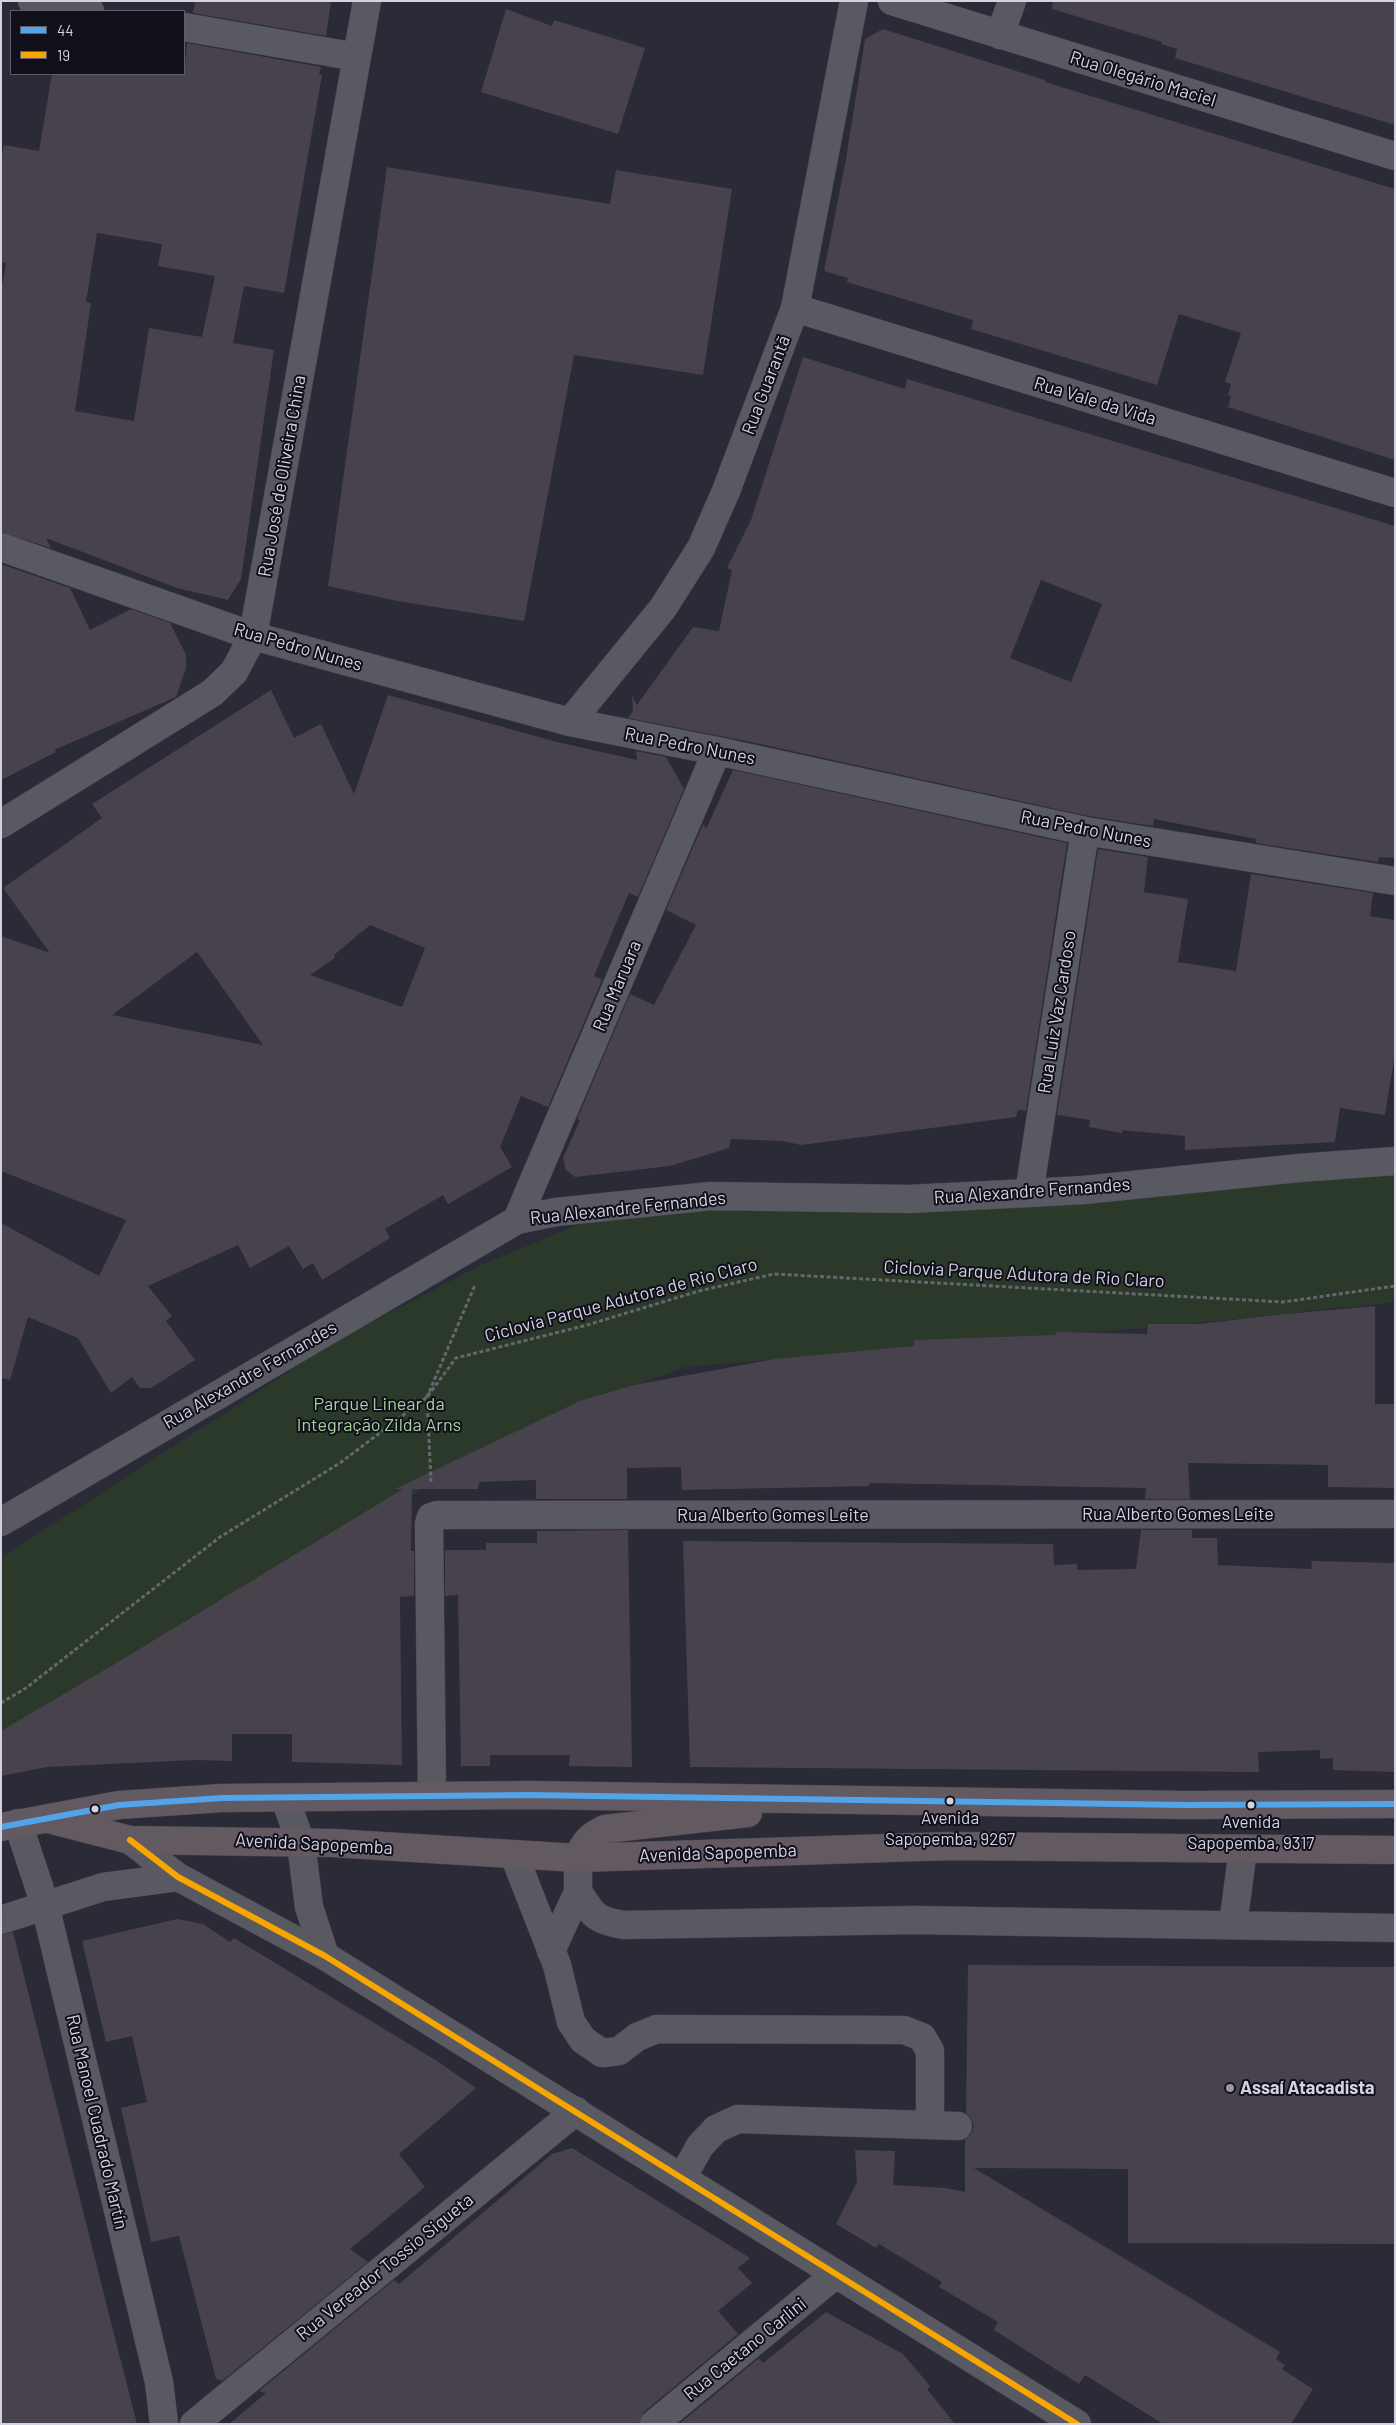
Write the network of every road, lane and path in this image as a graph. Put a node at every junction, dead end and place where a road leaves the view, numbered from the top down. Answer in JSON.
{"nodes":[{"id":1,"x":32,"y":1,"type":"edge"},
{"id":2,"x":368,"y":1,"type":"edge"},
{"id":3,"x":854,"y":1,"type":"edge"},
{"id":4,"x":892,"y":1,"type":"edge"},
{"id":5,"x":1012,"y":1,"type":"edge"},
{"id":6,"x":84,"y":10,"type":"edge"},
{"id":7,"x":185,"y":27,"type":"edge"},
{"id":8,"x":1000,"y":34,"type":"junction"},
{"id":9,"x":357,"y":57,"type":"junction"},
{"id":10,"x":1395,"y":156,"type":"edge"},
{"id":11,"x":795,"y":308,"type":"junction"},
{"id":12,"x":1395,"y":493,"type":"edge"},
{"id":13,"x":1,"y":547,"type":"edge"},
{"id":14,"x":253,"y":636,"type":"junction"},
{"id":15,"x":570,"y":722,"type":"junction"},
{"id":16,"x":717,"y":751,"type":"junction"},
{"id":17,"x":1,"y":824,"type":"edge"},
{"id":18,"x":1085,"y":831,"type":"junction"},
{"id":19,"x":1395,"y":881,"type":"edge"},
{"id":20,"x":1395,"y":1161,"type":"edge"},
{"id":21,"x":1029,"y":1193,"type":"junction"},
{"id":22,"x":517,"y":1220,"type":"junction"},
{"id":23,"x":476,"y":1282,"type":"dead end"},
{"id":24,"x":1395,"y":1286,"type":"edge"},
{"id":25,"x":427,"y":1397,"type":"junction"},
{"id":26,"x":1395,"y":1514,"type":"edge"},
{"id":27,"x":431,"y":1517,"type":"junction"},
{"id":28,"x":1,"y":1522,"type":"edge"},
{"id":29,"x":1,"y":1703,"type":"edge"},
{"id":30,"x":432,"y":1796,"type":"junction"},
{"id":31,"x":285,"y":1799,"type":"junction"},
{"id":32,"x":831,"y":1800,"type":"junction"},
{"id":33,"x":1395,"y":1804,"type":"edge"},
{"id":34,"x":45,"y":1818,"type":"junction"},
{"id":35,"x":10,"y":1825,"type":"edge"},
{"id":36,"x":130,"y":1840,"type":"junction"},
{"id":37,"x":301,"y":1843,"type":"junction"},
{"id":38,"x":1243,"y":1849,"type":"junction"},
{"id":39,"x":1395,"y":1850,"type":"edge"},
{"id":40,"x":514,"y":1855,"type":"junction"},
{"id":41,"x":578,"y":1858,"type":"junction"},
{"id":42,"x":178,"y":1877,"type":"junction"},
{"id":43,"x":578,"y":1892,"type":"junction"},
{"id":44,"x":45,"y":1905,"type":"junction"},
{"id":45,"x":1,"y":1920,"type":"edge"},
{"id":46,"x":1233,"y":1925,"type":"junction"},
{"id":47,"x":1395,"y":1928,"type":"edge"},
{"id":48,"x":551,"y":1951,"type":"junction"},
{"id":49,"x":324,"y":1956,"type":"junction"},
{"id":50,"x":576,"y":2111,"type":"junction"},
{"id":51,"x":930,"y":2125,"type":"junction"},
{"id":52,"x":958,"y":2126,"type":"dead end"},
{"id":53,"x":682,"y":2178,"type":"junction"},
{"id":54,"x":836,"y":2274,"type":"junction"},
{"id":55,"x":164,"y":2424,"type":"edge"},
{"id":56,"x":194,"y":2424,"type":"edge"},
{"id":57,"x":654,"y":2424,"type":"edge"},
{"id":58,"x":1076,"y":2424,"type":"edge"}],
"edges":[{"from":1,"to":6,"type":"street"},
{"from":2,"to":9,"type":"street","name":"Rua José de Oliveira China"},
{"from":3,"to":11,"type":"street","name":"Rua Guarantã"},
{"from":4,"to":8,"type":"street","name":"Rua Olegário Maciel"},
{"from":5,"to":8,"type":"street"},
{"from":7,"to":9,"type":"street"},
{"from":8,"to":10,"type":"street","name":"Rua Olegário Maciel"},
{"from":9,"to":14,"type":"street","name":"Rua José de Oliveira China"},
{"from":11,"to":12,"type":"street","name":"Rua Vale da Vida"},
{"from":11,"to":15,"type":"street","name":"Rua Guarantã"},
{"from":13,"to":14,"type":"street","name":"Rua Pedro Nunes"},
{"from":14,"to":15,"type":"street","name":"Rua Pedro Nunes"},
{"from":14,"to":17,"type":"street","name":"Rua José de Oliveira China"},
{"from":15,"to":16,"type":"street","name":"Rua Pedro Nunes"},
{"from":16,"to":18,"type":"street","name":"Rua Pedro Nunes"},
{"from":16,"to":22,"type":"street","name":"Rua Maruara"},
{"from":18,"to":19,"type":"street","name":"Rua Pedro Nunes"},
{"from":18,"to":21,"type":"street","name":"Rua Luiz Vaz Cardoso"},
{"from":20,"to":21,"type":"street","name":"Rua Alexandre Fernandes"},
{"from":21,"to":22,"type":"street","name":"Rua Alexandre Fernandes"},
{"from":22,"to":28,"type":"street","name":"Rua Alexandre Fernandes"},
{"from":23,"to":25,"type":"path"},
{"from":24,"to":25,"type":"path","name":"Ciclovia Parque Adutora de Rio Claro"},
{"from":25,"to":27,"type":"path"},
{"from":25,"to":29,"type":"path","name":"Ciclovia Parque Adutora de Rio Claro"},
{"from":26,"to":27,"type":"street","name":"Rua Alberto Gomes Leite"},
{"from":27,"to":30,"type":"street"},
{"from":30,"to":31,"type":"main road","name":"Avenida Sapopemba"},
{"from":30,"to":32,"type":"main road","name":"Avenida Sapopemba"},
{"from":31,"to":34,"type":"main road","name":"Avenida Sapopemba"},
{"from":31,"to":37,"type":"street"},
{"from":32,"to":33,"type":"main road","name":"Avenida Sapopemba"},
{"from":32,"to":41,"type":"main road"},
{"from":34,"to":35,"type":"main road","name":"Avenida Sapopemba"},
{"from":34,"to":36,"type":"main road","name":"Avenida Sapopemba"},
{"from":35,"to":44,"type":"street","name":"Rua Manoel Cuadrado Martín"},
{"from":36,"to":37,"type":"main road","name":"Avenida Sapopemba"},
{"from":36,"to":42,"type":"street"},
{"from":37,"to":40,"type":"main road","name":"Avenida Sapopemba"},
{"from":37,"to":49,"type":"street"},
{"from":38,"to":39,"type":"main road","name":"Avenida Sapopemba"},
{"from":38,"to":41,"type":"main road","name":"Avenida Sapopemba"},
{"from":38,"to":46,"type":"street"},
{"from":40,"to":41,"type":"main road","name":"Avenida Sapopemba"},
{"from":40,"to":48,"type":"street"},
{"from":41,"to":43,"type":"street"},
{"from":42,"to":44,"type":"street"},
{"from":42,"to":49,"type":"street"},
{"from":43,"to":46,"type":"street"},
{"from":43,"to":48,"type":"street"},
{"from":44,"to":45,"type":"street"},
{"from":44,"to":55,"type":"street","name":"Rua Manoel Cuadrado Martín"},
{"from":46,"to":47,"type":"street"},
{"from":48,"to":51,"type":"street"},
{"from":49,"to":50,"type":"street"},
{"from":50,"to":53,"type":"street"},
{"from":50,"to":56,"type":"street","name":"Rua Vereador Tossio Sigueta"},
{"from":51,"to":52,"type":"street"},
{"from":51,"to":53,"type":"street"},
{"from":53,"to":54,"type":"street"},
{"from":54,"to":57,"type":"street","name":"Rua Caetano Carlini"},
{"from":54,"to":58,"type":"street"}]}
